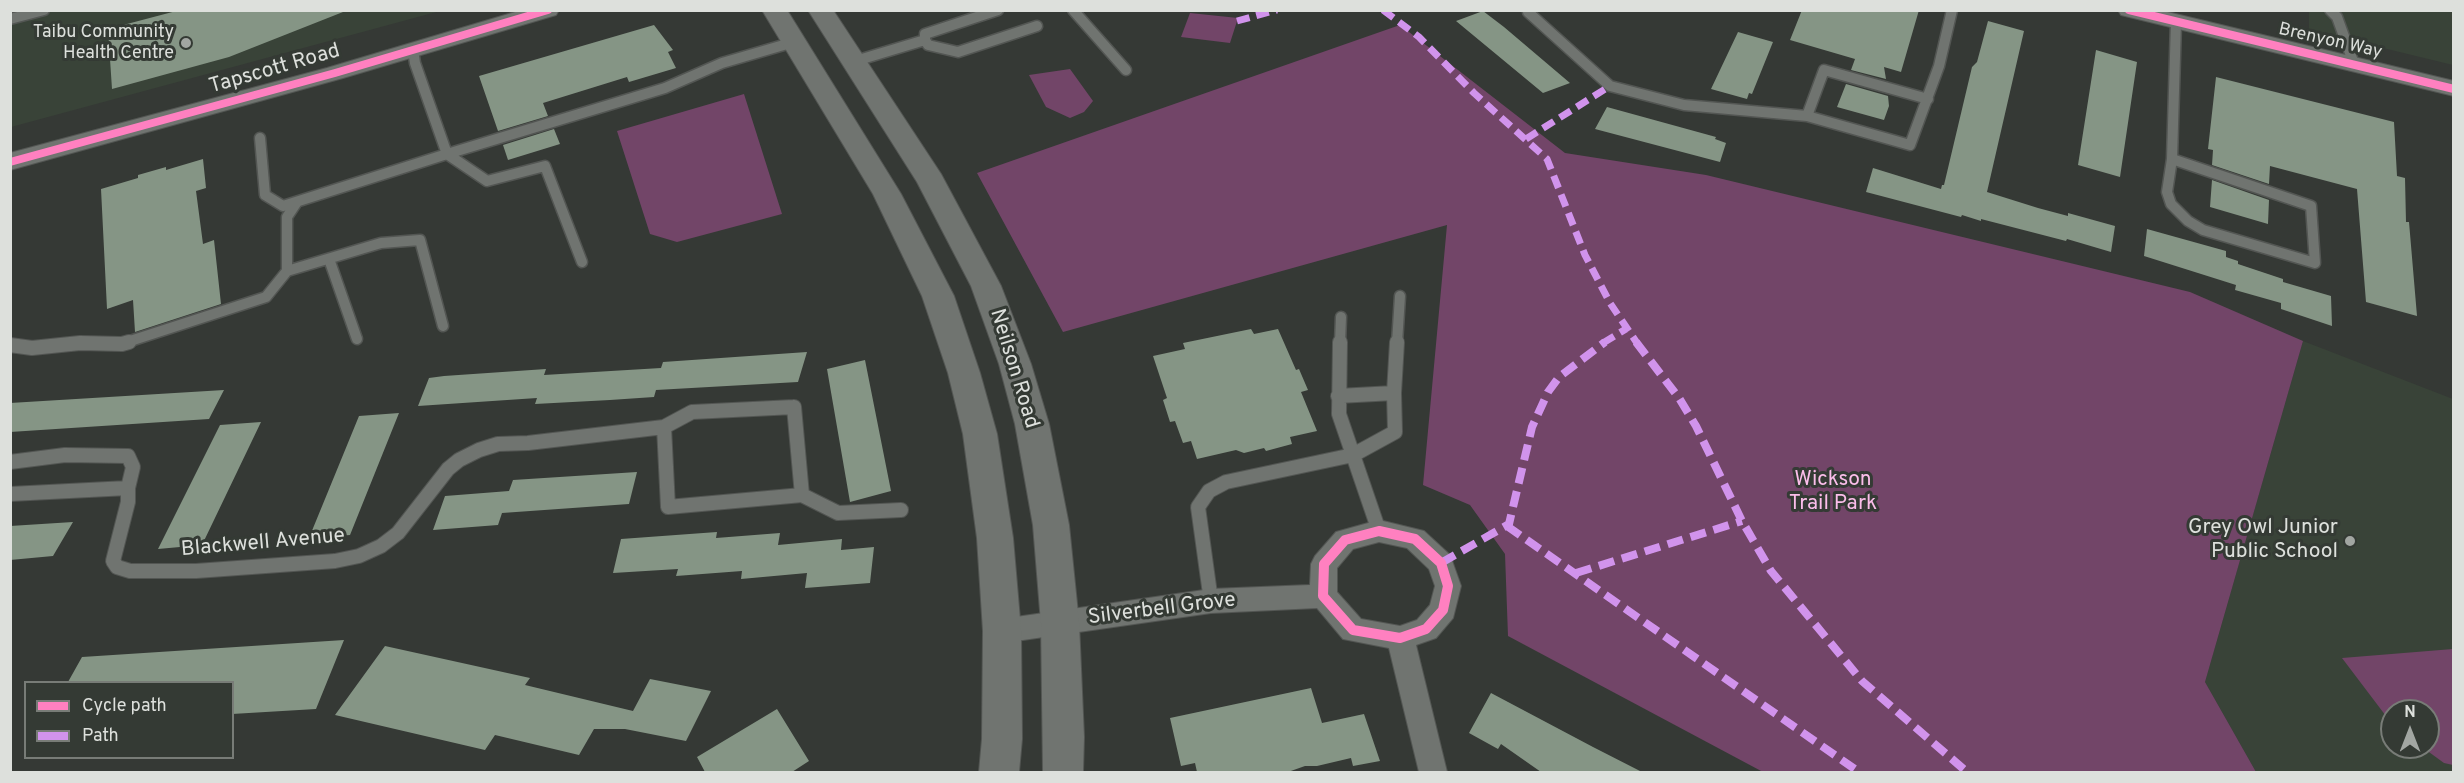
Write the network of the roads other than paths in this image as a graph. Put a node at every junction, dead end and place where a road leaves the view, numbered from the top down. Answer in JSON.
{"nodes":[{"id":1,"x":44,"y":10,"type":"edge"},
{"id":2,"x":478,"y":10,"type":"edge"},
{"id":3,"x":548,"y":10,"type":"edge"},
{"id":4,"x":774,"y":10,"type":"edge"},
{"id":5,"x":998,"y":10,"type":"edge"},
{"id":6,"x":1073,"y":10,"type":"edge"},
{"id":7,"x":1952,"y":10,"type":"edge"},
{"id":8,"x":2129,"y":10,"type":"edge"},
{"id":9,"x":2330,"y":10,"type":"edge"},
{"id":10,"x":1528,"y":12,"type":"dead end"},
{"id":11,"x":10,"y":20,"type":"edge"},
{"id":12,"x":826,"y":21,"type":"edge"},
{"id":13,"x":2176,"y":22,"type":"junction"},
{"id":14,"x":1037,"y":26,"type":"dead end"},
{"id":15,"x":925,"y":40,"type":"junction"},
{"id":16,"x":794,"y":42,"type":"junction"},
{"id":17,"x":413,"y":50,"type":"junction"},
{"id":18,"x":852,"y":62,"type":"junction"},
{"id":19,"x":2354,"y":64,"type":"junction"},
{"id":20,"x":1126,"y":70,"type":"dead end"},
{"id":21,"x":2454,"y":89,"type":"edge"},
{"id":22,"x":1928,"y":99,"type":"junction"},
{"id":23,"x":1807,"y":116,"type":"junction"},
{"id":24,"x":260,"y":138,"type":"dead end"},
{"id":25,"x":10,"y":143,"type":"edge"},
{"id":26,"x":447,"y":154,"type":"junction"},
{"id":27,"x":2172,"y":159,"type":"junction"},
{"id":28,"x":10,"y":162,"type":"edge"},
{"id":29,"x":297,"y":202,"type":"junction"},
{"id":30,"x":329,"y":259,"type":"junction"},
{"id":31,"x":582,"y":262,"type":"dead end"},
{"id":32,"x":287,"y":271,"type":"junction"},
{"id":33,"x":1400,"y":296,"type":"dead end"},
{"id":34,"x":1341,"y":317,"type":"dead end"},
{"id":35,"x":442,"y":326,"type":"dead end"},
{"id":36,"x":357,"y":339,"type":"dead end"},
{"id":37,"x":10,"y":345,"type":"edge"},
{"id":38,"x":1394,"y":393,"type":"junction"},
{"id":39,"x":1338,"y":396,"type":"junction"},
{"id":40,"x":664,"y":427,"type":"junction"},
{"id":41,"x":1353,"y":455,"type":"junction"},
{"id":42,"x":10,"y":462,"type":"edge"},
{"id":43,"x":128,"y":488,"type":"junction"},
{"id":44,"x":10,"y":494,"type":"edge"},
{"id":45,"x":802,"y":495,"type":"junction"},
{"id":46,"x":901,"y":510,"type":"dead end"},
{"id":47,"x":1379,"y":531,"type":"junction"},
{"id":48,"x":1323,"y":596,"type":"junction"},
{"id":49,"x":1211,"y":601,"type":"junction"},
{"id":50,"x":1060,"y":623,"type":"junction"},
{"id":51,"x":1002,"y":631,"type":"junction"},
{"id":52,"x":1400,"y":638,"type":"junction"},
{"id":53,"x":999,"y":772,"type":"edge"},
{"id":54,"x":1063,"y":772,"type":"edge"},
{"id":55,"x":1432,"y":772,"type":"edge"}],
"edges":[{"from":1,"to":11,"type":"lane"},
{"from":2,"to":25,"type":"street","name":"Tapscott Road"},
{"from":3,"to":17,"type":"street","name":"Tapscott Road"},
{"from":4,"to":16,"type":"main road"},
{"from":5,"to":15,"type":"lane"},
{"from":6,"to":20,"type":"lane"},
{"from":7,"to":22,"type":"lane"},
{"from":8,"to":13,"type":"street","name":"Brenyon Way"},
{"from":9,"to":19,"type":"lane"},
{"from":10,"to":23,"type":"lane"},
{"from":12,"to":16,"type":"main road"},
{"from":12,"to":18,"type":"main road","name":"Neilson Road"},
{"from":13,"to":19,"type":"street","name":"Brenyon Way"},
{"from":13,"to":27,"type":"lane"},
{"from":14,"to":15,"type":"lane"},
{"from":15,"to":18,"type":"lane"},
{"from":16,"to":26,"type":"lane"},
{"from":16,"to":51,"type":"main road"},
{"from":17,"to":26,"type":"lane"},
{"from":17,"to":28,"type":"street","name":"Tapscott Road"},
{"from":18,"to":50,"type":"main road","name":"Neilson Road"},
{"from":19,"to":21,"type":"street","name":"Brenyon Way"},
{"from":22,"to":23,"type":"lane"},
{"from":22,"to":23,"type":"lane"},
{"from":24,"to":29,"type":"lane"},
{"from":26,"to":29,"type":"lane"},
{"from":26,"to":31,"type":"lane"},
{"from":27,"to":27,"type":"lane"},
{"from":29,"to":32,"type":"lane"},
{"from":30,"to":32,"type":"lane"},
{"from":30,"to":35,"type":"lane"},
{"from":30,"to":36,"type":"lane"},
{"from":32,"to":37,"type":"lane"},
{"from":33,"to":38,"type":"lane"},
{"from":34,"to":39,"type":"lane"},
{"from":38,"to":39,"type":"lane"},
{"from":38,"to":41,"type":"lane"},
{"from":39,"to":41,"type":"lane"},
{"from":40,"to":43,"type":"lane","name":"Blackwell Avenue"},
{"from":40,"to":45,"type":"lane"},
{"from":40,"to":45,"type":"lane","name":"Blackwell Avenue"},
{"from":41,"to":47,"type":"lane"},
{"from":41,"to":49,"type":"lane"},
{"from":42,"to":43,"type":"lane","name":"Blackwell Avenue"},
{"from":43,"to":44,"type":"lane"},
{"from":45,"to":46,"type":"lane"},
{"from":47,"to":48,"type":"street"},
{"from":47,"to":52,"type":"street"},
{"from":48,"to":49,"type":"street","name":"Silverbell Grove"},
{"from":48,"to":52,"type":"street"},
{"from":49,"to":50,"type":"street","name":"Silverbell Grove"},
{"from":50,"to":51,"type":"street","name":"Silverbell Grove"},
{"from":50,"to":54,"type":"main road","name":"Neilson Road"},
{"from":51,"to":53,"type":"main road"},
{"from":52,"to":55,"type":"street"}]}
